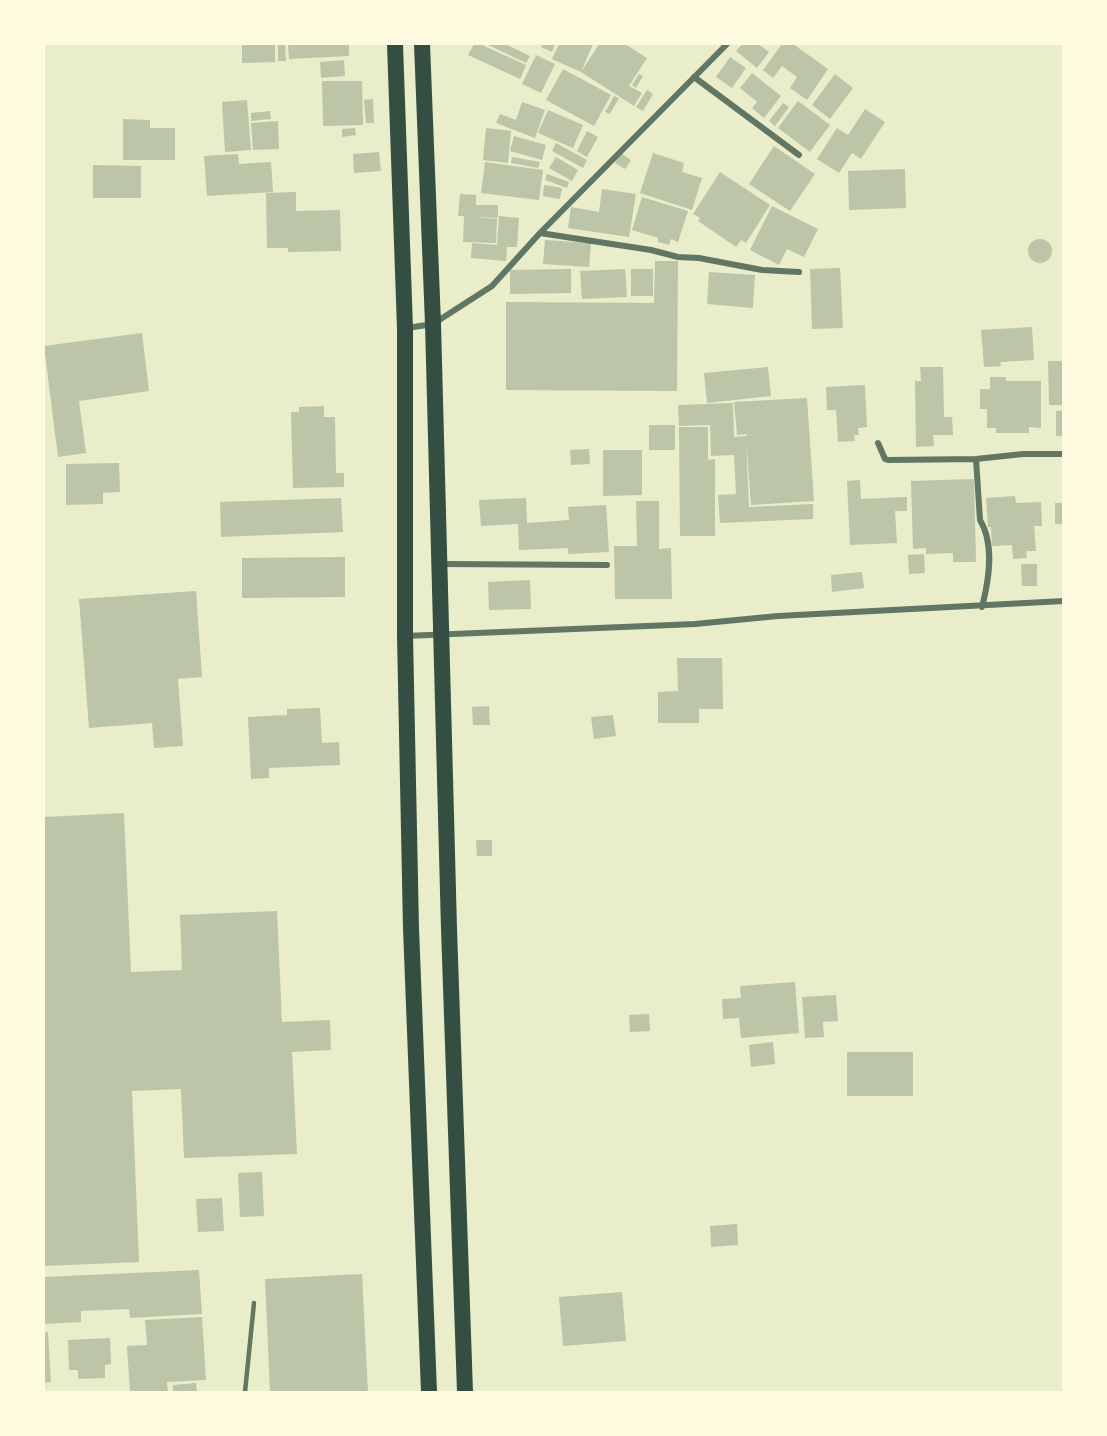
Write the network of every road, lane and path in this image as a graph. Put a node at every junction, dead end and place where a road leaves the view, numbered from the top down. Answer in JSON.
{"nodes":[{"id":1,"x":395,"y":44,"type":"edge"},
{"id":2,"x":422,"y":44,"type":"edge"},
{"id":3,"x":727,"y":44,"type":"edge"},
{"id":4,"x":694,"y":77,"type":"junction"},
{"id":5,"x":799,"y":155,"type":"dead end"},
{"id":6,"x":540,"y":233,"type":"junction"},
{"id":7,"x":799,"y":272,"type":"dead end"},
{"id":8,"x":433,"y":324,"type":"junction"},
{"id":9,"x":405,"y":328,"type":"junction"},
{"id":10,"x":878,"y":443,"type":"dead end"},
{"id":11,"x":1064,"y":454,"type":"edge"},
{"id":12,"x":976,"y":459,"type":"junction"},
{"id":13,"x":440,"y":564,"type":"junction"},
{"id":14,"x":607,"y":565,"type":"dead end"},
{"id":15,"x":1064,"y":601,"type":"edge"},
{"id":16,"x":982,"y":607,"type":"junction"},
{"id":17,"x":442,"y":635,"type":"junction"},
{"id":18,"x":405,"y":636,"type":"junction"},
{"id":19,"x":254,"y":1303,"type":"dead end"},
{"id":20,"x":245,"y":1392,"type":"edge"},
{"id":21,"x":429,"y":1392,"type":"edge"},
{"id":22,"x":465,"y":1392,"type":"edge"}],
"edges":[{"from":1,"to":9,"type":"highway"},
{"from":2,"to":8,"type":"highway"},
{"from":3,"to":4,"type":"street"},
{"from":4,"to":5,"type":"street"},
{"from":4,"to":6,"type":"street"},
{"from":6,"to":7,"type":"street"},
{"from":6,"to":8,"type":"street"},
{"from":8,"to":9,"type":"street"},
{"from":8,"to":13,"type":"highway"},
{"from":9,"to":18,"type":"highway"},
{"from":10,"to":12,"type":"street"},
{"from":11,"to":12,"type":"street"},
{"from":12,"to":16,"type":"street"},
{"from":13,"to":14,"type":"street"},
{"from":13,"to":17,"type":"highway"},
{"from":15,"to":16,"type":"street"},
{"from":16,"to":17,"type":"street"},
{"from":17,"to":18,"type":"street"},
{"from":17,"to":22,"type":"highway"},
{"from":18,"to":21,"type":"highway"},
{"from":19,"to":20,"type":"lane"}]}
